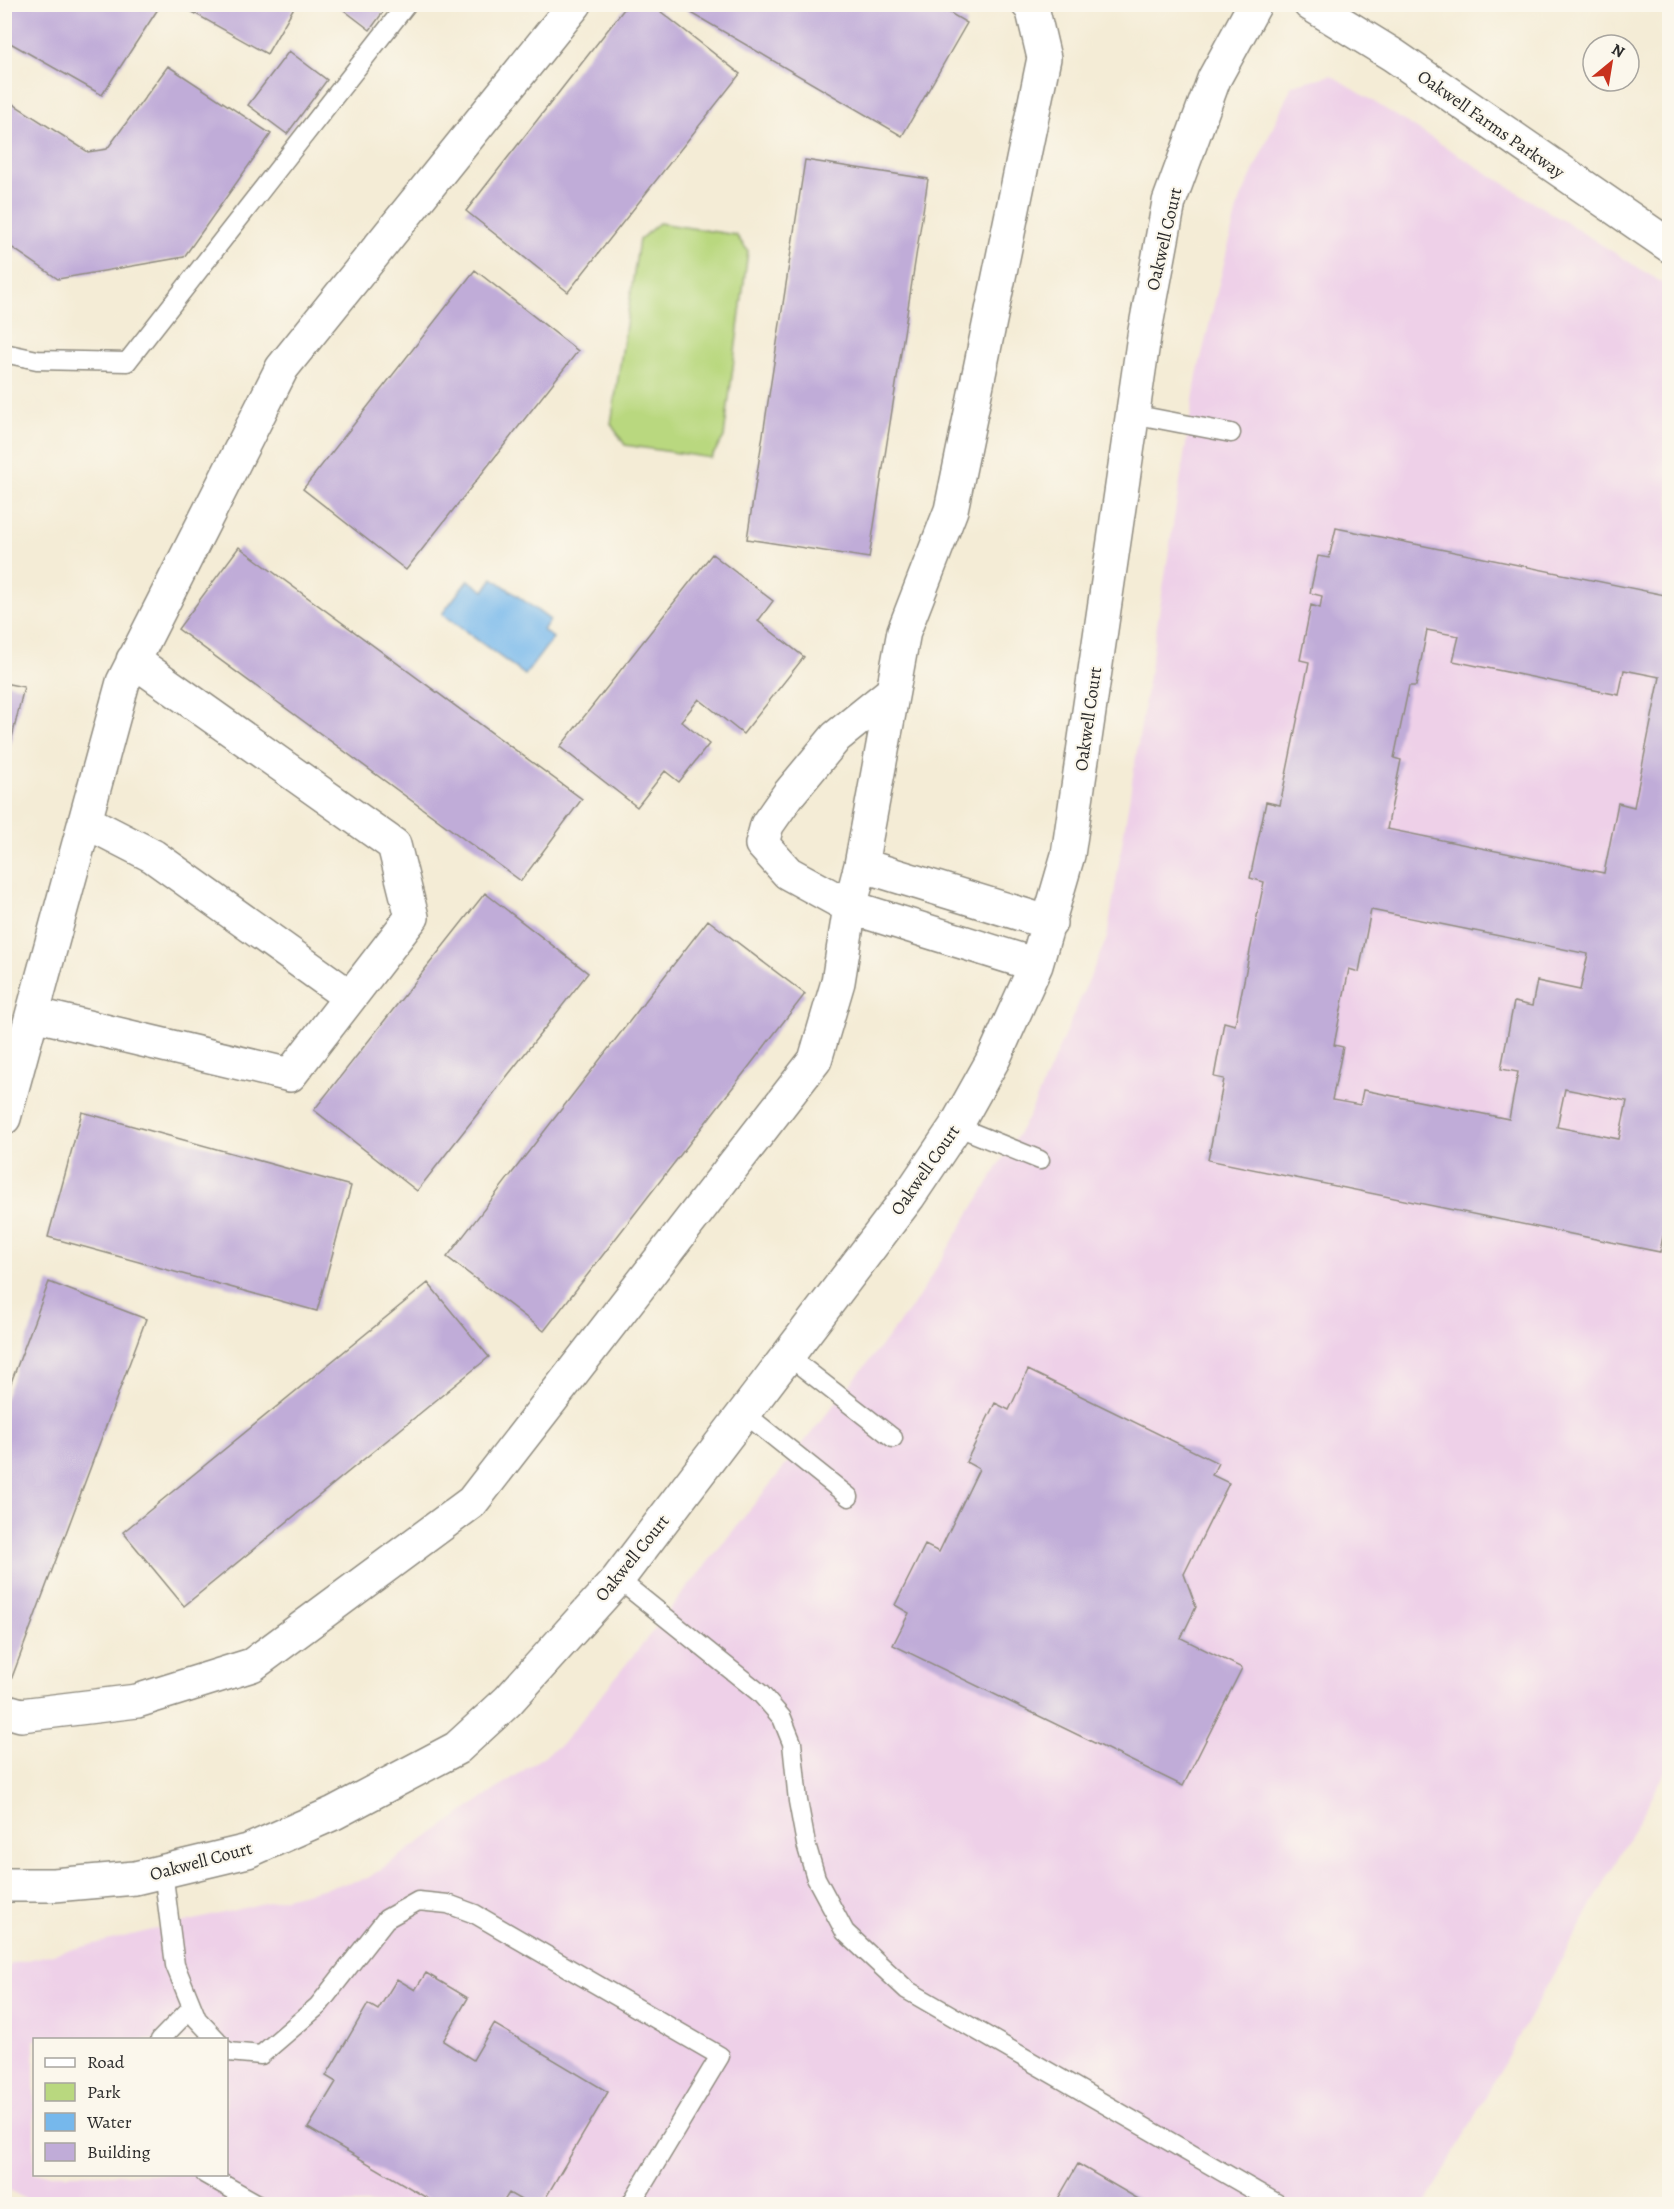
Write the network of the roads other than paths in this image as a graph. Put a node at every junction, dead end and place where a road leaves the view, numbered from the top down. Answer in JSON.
{"nodes":[{"id":1,"x":407,"y":4,"type":"edge"},
{"id":2,"x":575,"y":4,"type":"edge"},
{"id":3,"x":1028,"y":4,"type":"edge"},
{"id":4,"x":1254,"y":4,"type":"edge"},
{"id":5,"x":1310,"y":4,"type":"edge"},
{"id":6,"x":1670,"y":246,"type":"edge"},
{"id":7,"x":4,"y":353,"type":"edge"},
{"id":8,"x":1132,"y":414,"type":"junction"},
{"id":9,"x":1231,"y":433,"type":"dead end"},
{"id":10,"x":134,"y":660,"type":"junction"},
{"id":11,"x":893,"y":691,"type":"junction"},
{"id":12,"x":85,"y":821,"type":"junction"},
{"id":13,"x":861,"y":865,"type":"junction"},
{"id":14,"x":850,"y":907,"type":"junction"},
{"id":15,"x":1050,"y":923,"type":"junction"},
{"id":16,"x":1036,"y":965,"type":"junction"},
{"id":17,"x":350,"y":997,"type":"junction"},
{"id":18,"x":33,"y":1014,"type":"junction"},
{"id":19,"x":4,"y":1118,"type":"edge"},
{"id":20,"x":956,"y":1125,"type":"junction"},
{"id":21,"x":1040,"y":1160,"type":"dead end"},
{"id":22,"x":788,"y":1355,"type":"junction"},
{"id":23,"x":744,"y":1413,"type":"junction"},
{"id":24,"x":893,"y":1438,"type":"dead end"},
{"id":25,"x":849,"y":1497,"type":"dead end"},
{"id":26,"x":618,"y":1579,"type":"junction"},
{"id":27,"x":4,"y":1710,"type":"edge"},
{"id":28,"x":164,"y":1871,"type":"junction"},
{"id":29,"x":4,"y":1885,"type":"edge"},
{"id":30,"x":192,"y":2007,"type":"junction"},
{"id":31,"x":162,"y":2038,"type":"edge"},
{"id":32,"x":215,"y":2038,"type":"edge"},
{"id":33,"x":228,"y":2051,"type":"edge"},
{"id":34,"x":207,"y":2176,"type":"edge"},
{"id":35,"x":258,"y":2205,"type":"edge"},
{"id":36,"x":631,"y":2205,"type":"edge"},
{"id":37,"x":1278,"y":2205,"type":"edge"}],
"edges":[{"from":1,"to":7,"type":"lane"},
{"from":2,"to":10,"type":"street"},
{"from":3,"to":11,"type":"street"},
{"from":4,"to":8,"type":"street","name":"Oakwell Court"},
{"from":5,"to":6,"type":"street","name":"Oakwell Farms Parkway"},
{"from":8,"to":9,"type":"lane"},
{"from":8,"to":15,"type":"street","name":"Oakwell Court"},
{"from":10,"to":12,"type":"street"},
{"from":10,"to":17,"type":"street"},
{"from":11,"to":13,"type":"street"},
{"from":11,"to":14,"type":"street"},
{"from":12,"to":17,"type":"street"},
{"from":12,"to":18,"type":"street"},
{"from":13,"to":14,"type":"street"},
{"from":13,"to":15,"type":"street"},
{"from":14,"to":16,"type":"street"},
{"from":14,"to":27,"type":"street"},
{"from":15,"to":16,"type":"street","name":"Oakwell Court"},
{"from":16,"to":20,"type":"street","name":"Oakwell Court"},
{"from":17,"to":18,"type":"street"},
{"from":18,"to":19,"type":"street"},
{"from":20,"to":21,"type":"lane"},
{"from":20,"to":22,"type":"street","name":"Oakwell Court"},
{"from":22,"to":23,"type":"street","name":"Oakwell Court"},
{"from":22,"to":24,"type":"lane"},
{"from":23,"to":25,"type":"lane"},
{"from":23,"to":26,"type":"street","name":"Oakwell Court"},
{"from":26,"to":28,"type":"street","name":"Oakwell Court"},
{"from":26,"to":37,"type":"lane"},
{"from":28,"to":29,"type":"street","name":"Oakwell Court"},
{"from":28,"to":30,"type":"lane"},
{"from":30,"to":31,"type":"lane"},
{"from":30,"to":32,"type":"lane"},
{"from":33,"to":36,"type":"lane"},
{"from":34,"to":35,"type":"lane"}]}
